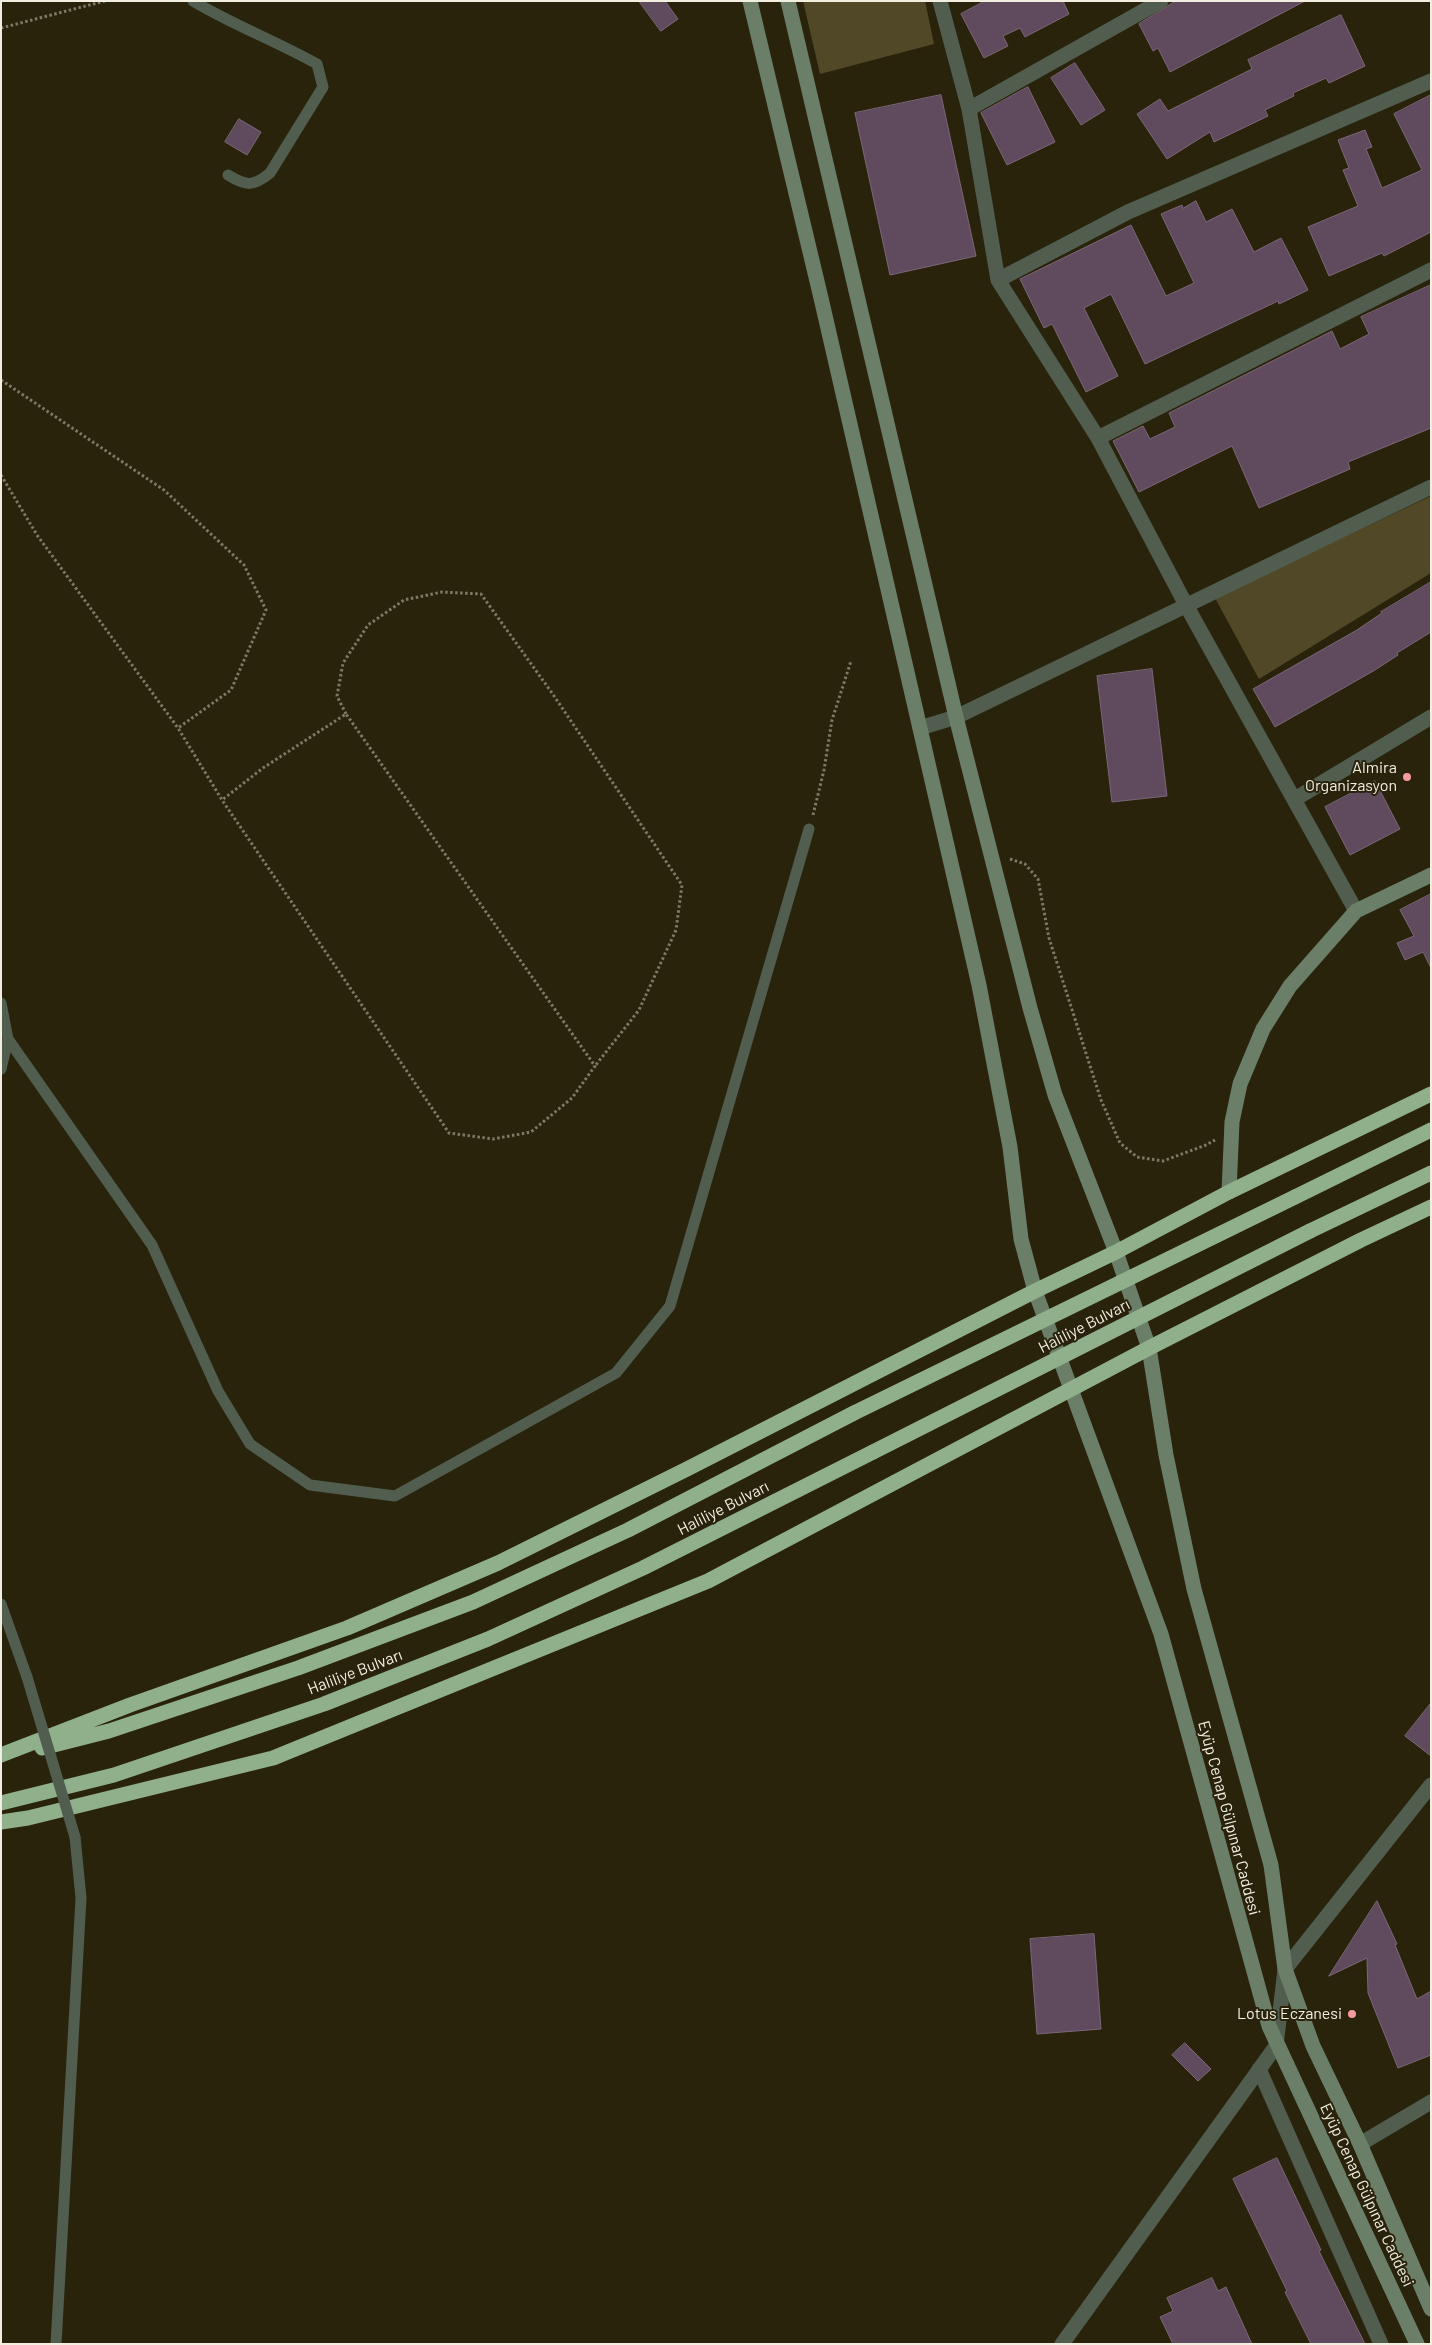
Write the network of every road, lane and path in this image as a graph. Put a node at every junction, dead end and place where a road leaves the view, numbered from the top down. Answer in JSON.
{"nodes":[{"id":1,"x":105,"y":1,"type":"edge"},
{"id":2,"x":193,"y":1,"type":"edge"},
{"id":3,"x":750,"y":1,"type":"edge"},
{"id":4,"x":788,"y":1,"type":"edge"},
{"id":5,"x":940,"y":1,"type":"edge"},
{"id":6,"x":1161,"y":1,"type":"edge"},
{"id":7,"x":1,"y":28,"type":"edge"},
{"id":8,"x":1431,"y":81,"type":"edge"},
{"id":9,"x":968,"y":109,"type":"junction"},
{"id":10,"x":228,"y":175,"type":"dead end"},
{"id":11,"x":1431,"y":270,"type":"edge"},
{"id":12,"x":998,"y":280,"type":"junction"},
{"id":13,"x":1,"y":380,"type":"edge"},
{"id":14,"x":1098,"y":438,"type":"junction"},
{"id":15,"x":1,"y":475,"type":"edge"},
{"id":16,"x":1431,"y":487,"type":"edge"},
{"id":17,"x":1186,"y":605,"type":"junction"},
{"id":18,"x":851,"y":661,"type":"dead end"},
{"id":19,"x":346,"y":714,"type":"junction"},
{"id":20,"x":956,"y":717,"type":"junction"},
{"id":21,"x":1431,"y":717,"type":"edge"},
{"id":22,"x":178,"y":728,"type":"junction"},
{"id":23,"x":920,"y":728,"type":"junction"},
{"id":24,"x":1295,"y":799,"type":"junction"},
{"id":25,"x":222,"y":800,"type":"junction"},
{"id":26,"x":809,"y":829,"type":"joint"},
{"id":27,"x":990,"y":853,"type":"junction"},
{"id":28,"x":1431,"y":875,"type":"edge"},
{"id":29,"x":1356,"y":911,"type":"junction"},
{"id":30,"x":1,"y":1003,"type":"edge"},
{"id":31,"x":8,"y":1038,"type":"junction"},
{"id":32,"x":595,"y":1066,"type":"junction"},
{"id":33,"x":1,"y":1069,"type":"edge"},
{"id":34,"x":1431,"y":1094,"type":"edge"},
{"id":35,"x":1231,"y":1130,"type":"junction"},
{"id":36,"x":1431,"y":1130,"type":"edge"},
{"id":37,"x":1431,"y":1173,"type":"edge"},
{"id":38,"x":1229,"y":1192,"type":"junction"},
{"id":39,"x":1431,"y":1207,"type":"edge"},
{"id":40,"x":1116,"y":1252,"type":"junction"},
{"id":41,"x":1035,"y":1291,"type":"junction"},
{"id":42,"x":1149,"y":1348,"type":"junction"},
{"id":43,"x":1070,"y":1392,"type":"junction"},
{"id":44,"x":1,"y":1604,"type":"edge"},
{"id":45,"x":1,"y":1756,"type":"edge"},
{"id":46,"x":1431,"y":1785,"type":"edge"},
{"id":47,"x":1,"y":1803,"type":"edge"},
{"id":48,"x":1,"y":1822,"type":"edge"},
{"id":49,"x":1285,"y":1969,"type":"junction"},
{"id":50,"x":1276,"y":2046,"type":"junction"},
{"id":51,"x":1259,"y":2070,"type":"junction"},
{"id":52,"x":1431,"y":2102,"type":"edge"},
{"id":53,"x":1360,"y":2144,"type":"junction"},
{"id":54,"x":1431,"y":2310,"type":"edge"},
{"id":55,"x":56,"y":2344,"type":"edge"},
{"id":56,"x":1062,"y":2344,"type":"edge"},
{"id":57,"x":1381,"y":2344,"type":"edge"},
{"id":58,"x":1417,"y":2344,"type":"edge"}],
"edges":[{"from":1,"to":7,"type":"path"},
{"from":2,"to":10,"type":"lane"},
{"from":3,"to":23,"type":"main road","name":"Eyüp Cenap Gülpınar Caddesi"},
{"from":4,"to":20,"type":"main road"},
{"from":5,"to":9,"type":"street"},
{"from":6,"to":9,"type":"street"},
{"from":8,"to":12,"type":"street"},
{"from":9,"to":12,"type":"street"},
{"from":11,"to":14,"type":"street"},
{"from":12,"to":14,"type":"street"},
{"from":13,"to":22,"type":"path"},
{"from":14,"to":17,"type":"street"},
{"from":15,"to":22,"type":"path"},
{"from":16,"to":17,"type":"street"},
{"from":17,"to":20,"type":"street"},
{"from":17,"to":24,"type":"street"},
{"from":18,"to":26,"type":"path"},
{"from":19,"to":25,"type":"path"},
{"from":19,"to":32,"type":"path"},
{"from":19,"to":32,"type":"path"},
{"from":20,"to":23,"type":"street"},
{"from":20,"to":27,"type":"main road"},
{"from":21,"to":24,"type":"street"},
{"from":22,"to":25,"type":"path"},
{"from":23,"to":41,"type":"main road","name":"Eyüp Cenap Gülpınar Caddesi"},
{"from":24,"to":29,"type":"street"},
{"from":25,"to":32,"type":"path"},
{"from":26,"to":31,"type":"lane"},
{"from":27,"to":35,"type":"path"},
{"from":27,"to":40,"type":"main road"},
{"from":28,"to":29,"type":"main road"},
{"from":29,"to":35,"type":"main road"},
{"from":30,"to":31,"type":"lane"},
{"from":31,"to":33,"type":"lane"},
{"from":34,"to":38,"type":"highway"},
{"from":35,"to":38,"type":"main road"},
{"from":36,"to":45,"type":"highway","name":"Haliliye Bulvarı","bridge":true},
{"from":37,"to":47,"type":"highway","name":"Haliliye Bulvarı","bridge":true},
{"from":38,"to":40,"type":"highway"},
{"from":39,"to":42,"type":"highway"},
{"from":40,"to":41,"type":"highway"},
{"from":40,"to":42,"type":"main road"},
{"from":41,"to":43,"type":"main road","name":"Eyüp Cenap Gülpınar Caddesi"},
{"from":41,"to":45,"type":"highway"},
{"from":42,"to":43,"type":"highway"},
{"from":42,"to":49,"type":"main road"},
{"from":43,"to":48,"type":"highway"},
{"from":43,"to":50,"type":"main road","name":"Eyüp Cenap Gülpınar Caddesi"},
{"from":44,"to":55,"type":"lane","bridge":true},
{"from":46,"to":49,"type":"street"},
{"from":49,"to":50,"type":"street"},
{"from":49,"to":53,"type":"main road"},
{"from":50,"to":51,"type":"street"},
{"from":50,"to":58,"type":"main road","name":"Eyüp Cenap Gülpınar Caddesi"},
{"from":51,"to":56,"type":"street"},
{"from":51,"to":57,"type":"street"},
{"from":52,"to":53,"type":"street"},
{"from":53,"to":54,"type":"main road"}]}
